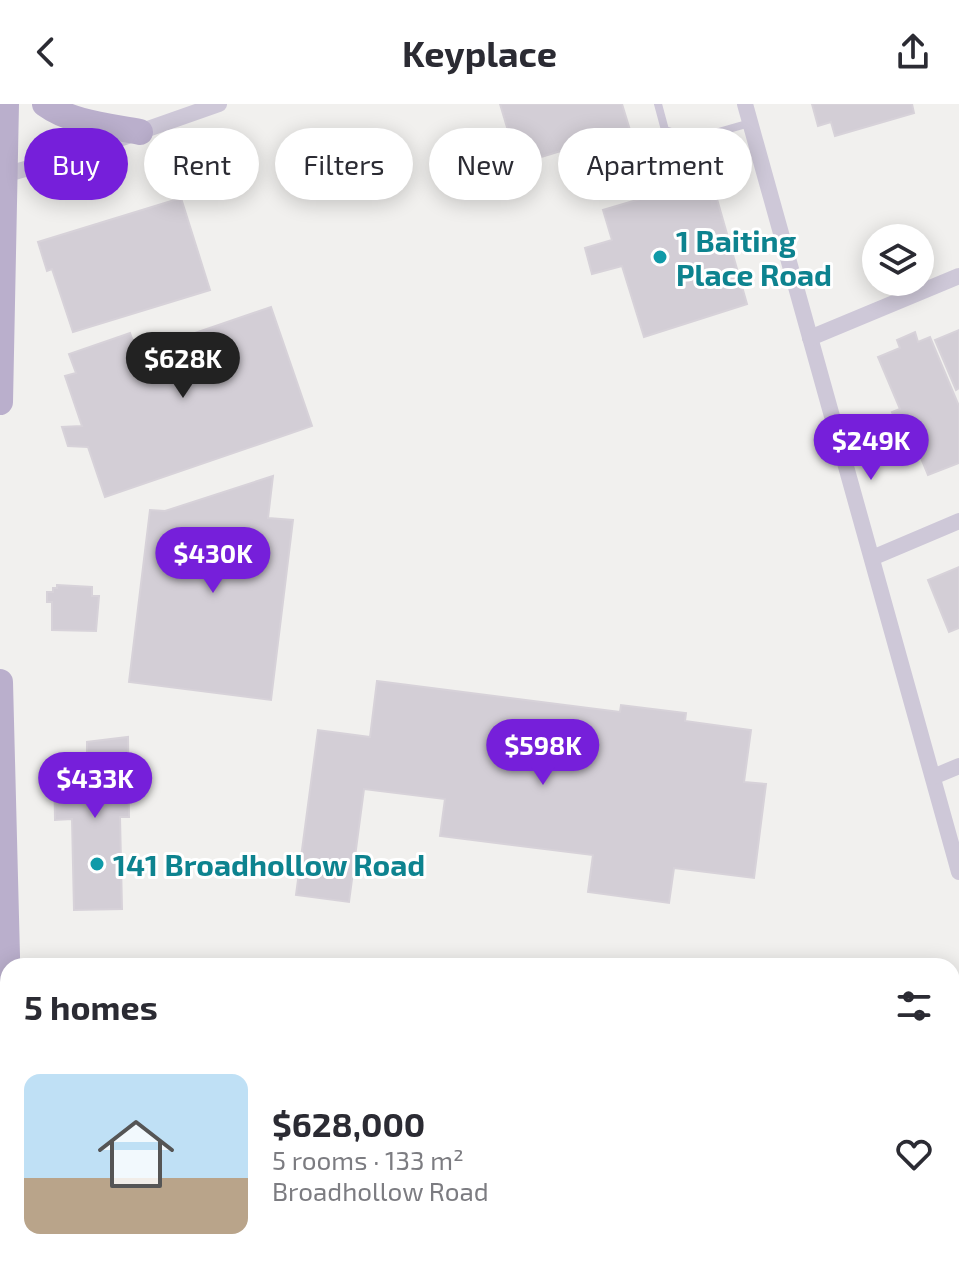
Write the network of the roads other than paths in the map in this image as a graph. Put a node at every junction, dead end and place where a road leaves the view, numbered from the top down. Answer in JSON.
{"nodes":[{"id":1,"x":6,"y":104,"type":"edge"},
{"id":2,"x":45,"y":104,"type":"edge"},
{"id":3,"x":219,"y":104,"type":"edge"},
{"id":4,"x":658,"y":104,"type":"edge"},
{"id":5,"x":745,"y":104,"type":"edge"},
{"id":6,"x":750,"y":123,"type":"junction"},
{"id":7,"x":140,"y":132,"type":"junction"},
{"id":8,"x":2,"y":176,"type":"edge"},
{"id":9,"x":959,"y":276,"type":"edge"},
{"id":10,"x":810,"y":338,"type":"junction"},
{"id":11,"x":0,"y":402,"type":"edge"},
{"id":12,"x":959,"y":521,"type":"edge"},
{"id":13,"x":872,"y":558,"type":"junction"},
{"id":14,"x":0,"y":682,"type":"edge"},
{"id":15,"x":959,"y":766,"type":"edge"},
{"id":16,"x":933,"y":777,"type":"junction"},
{"id":17,"x":959,"y":872,"type":"edge"},
{"id":18,"x":7,"y":958,"type":"edge"}],
"edges":[{"from":1,"to":8,"type":"main road"},
{"from":2,"to":7,"type":"main road"},
{"from":3,"to":7,"type":"street"},
{"from":4,"to":6,"type":"lane"},
{"from":5,"to":6,"type":"street"},
{"from":6,"to":10,"type":"street"},
{"from":7,"to":8,"type":"street"},
{"from":8,"to":11,"type":"main road"},
{"from":9,"to":10,"type":"street"},
{"from":10,"to":13,"type":"street"},
{"from":12,"to":13,"type":"street"},
{"from":13,"to":16,"type":"street"},
{"from":14,"to":18,"type":"main road"},
{"from":15,"to":16,"type":"street"},
{"from":16,"to":17,"type":"street"}]}
